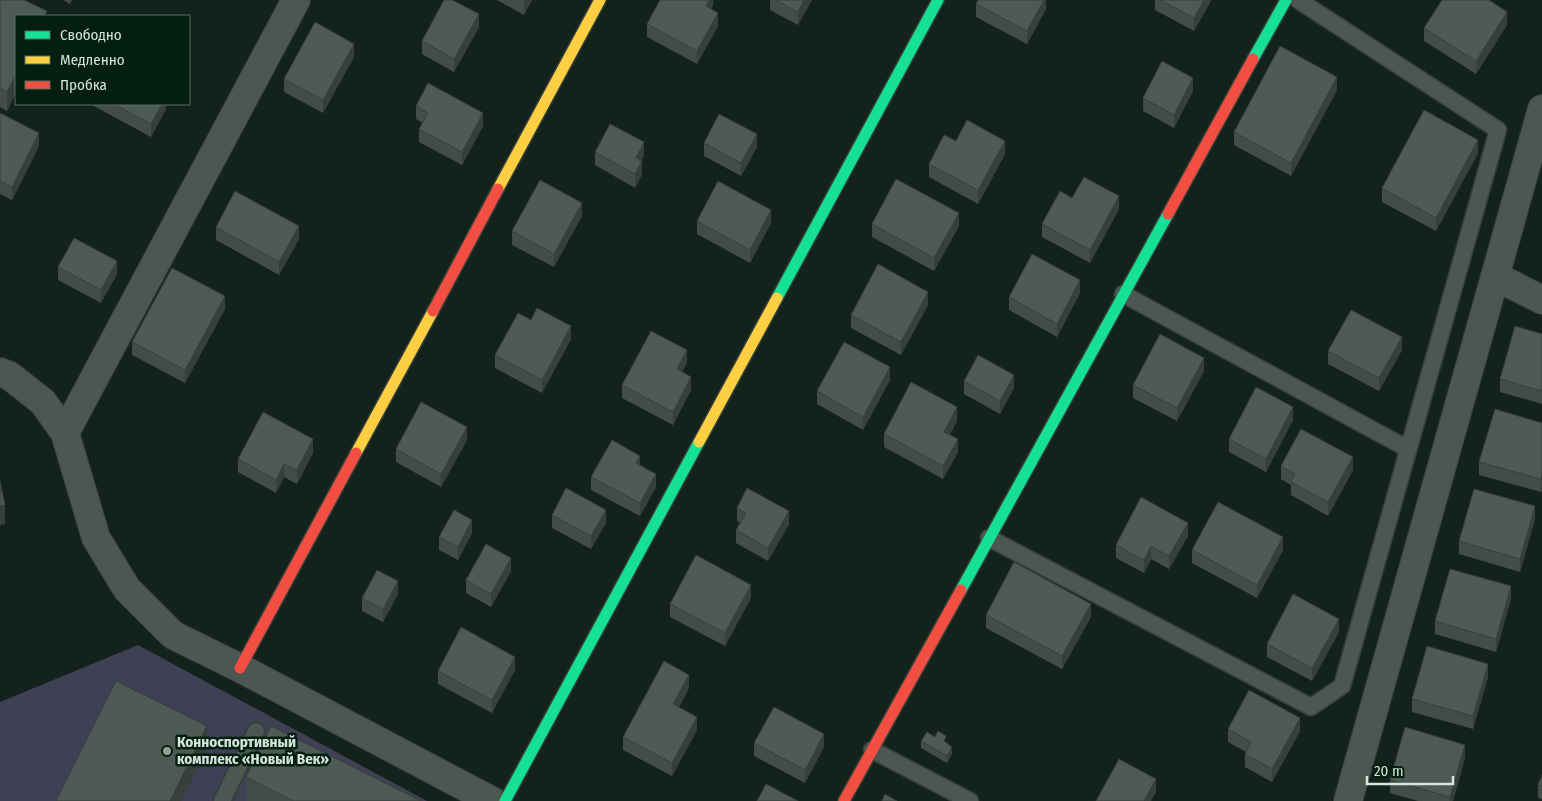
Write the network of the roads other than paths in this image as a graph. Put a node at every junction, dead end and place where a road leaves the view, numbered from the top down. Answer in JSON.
{"nodes":[{"id":1,"x":296,"y":0,"type":"edge"},
{"id":2,"x":600,"y":0,"type":"edge"},
{"id":3,"x":938,"y":0,"type":"edge"},
{"id":4,"x":1286,"y":0,"type":"edge"},
{"id":5,"x":1298,"y":0,"type":"edge"},
{"id":6,"x":1540,"y":125,"type":"edge"},
{"id":7,"x":1495,"y":276,"type":"junction"},
{"id":8,"x":1123,"y":294,"type":"junction"},
{"id":9,"x":1542,"y":300,"type":"edge"},
{"id":10,"x":0,"y":372,"type":"edge"},
{"id":11,"x":65,"y":433,"type":"junction"},
{"id":12,"x":1408,"y":449,"type":"junction"},
{"id":13,"x":989,"y":538,"type":"junction"},
{"id":14,"x":240,"y":668,"type":"junction"},
{"id":15,"x":256,"y":731,"type":"dead end"},
{"id":16,"x":872,"y":750,"type":"junction"},
{"id":17,"x":222,"y":801,"type":"edge"},
{"id":18,"x":492,"y":801,"type":"edge"},
{"id":19,"x":504,"y":801,"type":"edge"},
{"id":20,"x":844,"y":801,"type":"edge"},
{"id":21,"x":970,"y":801,"type":"edge"},
{"id":22,"x":1348,"y":801,"type":"edge"}],
"edges":[{"from":1,"to":11,"type":"street"},
{"from":2,"to":14,"type":"street"},
{"from":3,"to":19,"type":"street"},
{"from":4,"to":8,"type":"street"},
{"from":5,"to":12,"type":"lane"},
{"from":6,"to":7,"type":"street"},
{"from":7,"to":9,"type":"street"},
{"from":7,"to":22,"type":"street"},
{"from":8,"to":12,"type":"lane"},
{"from":8,"to":13,"type":"street"},
{"from":10,"to":11,"type":"street"},
{"from":11,"to":14,"type":"street"},
{"from":12,"to":13,"type":"lane"},
{"from":13,"to":16,"type":"street"},
{"from":14,"to":18,"type":"street"},
{"from":15,"to":17,"type":"lane"},
{"from":16,"to":20,"type":"street"},
{"from":16,"to":21,"type":"lane"}]}
